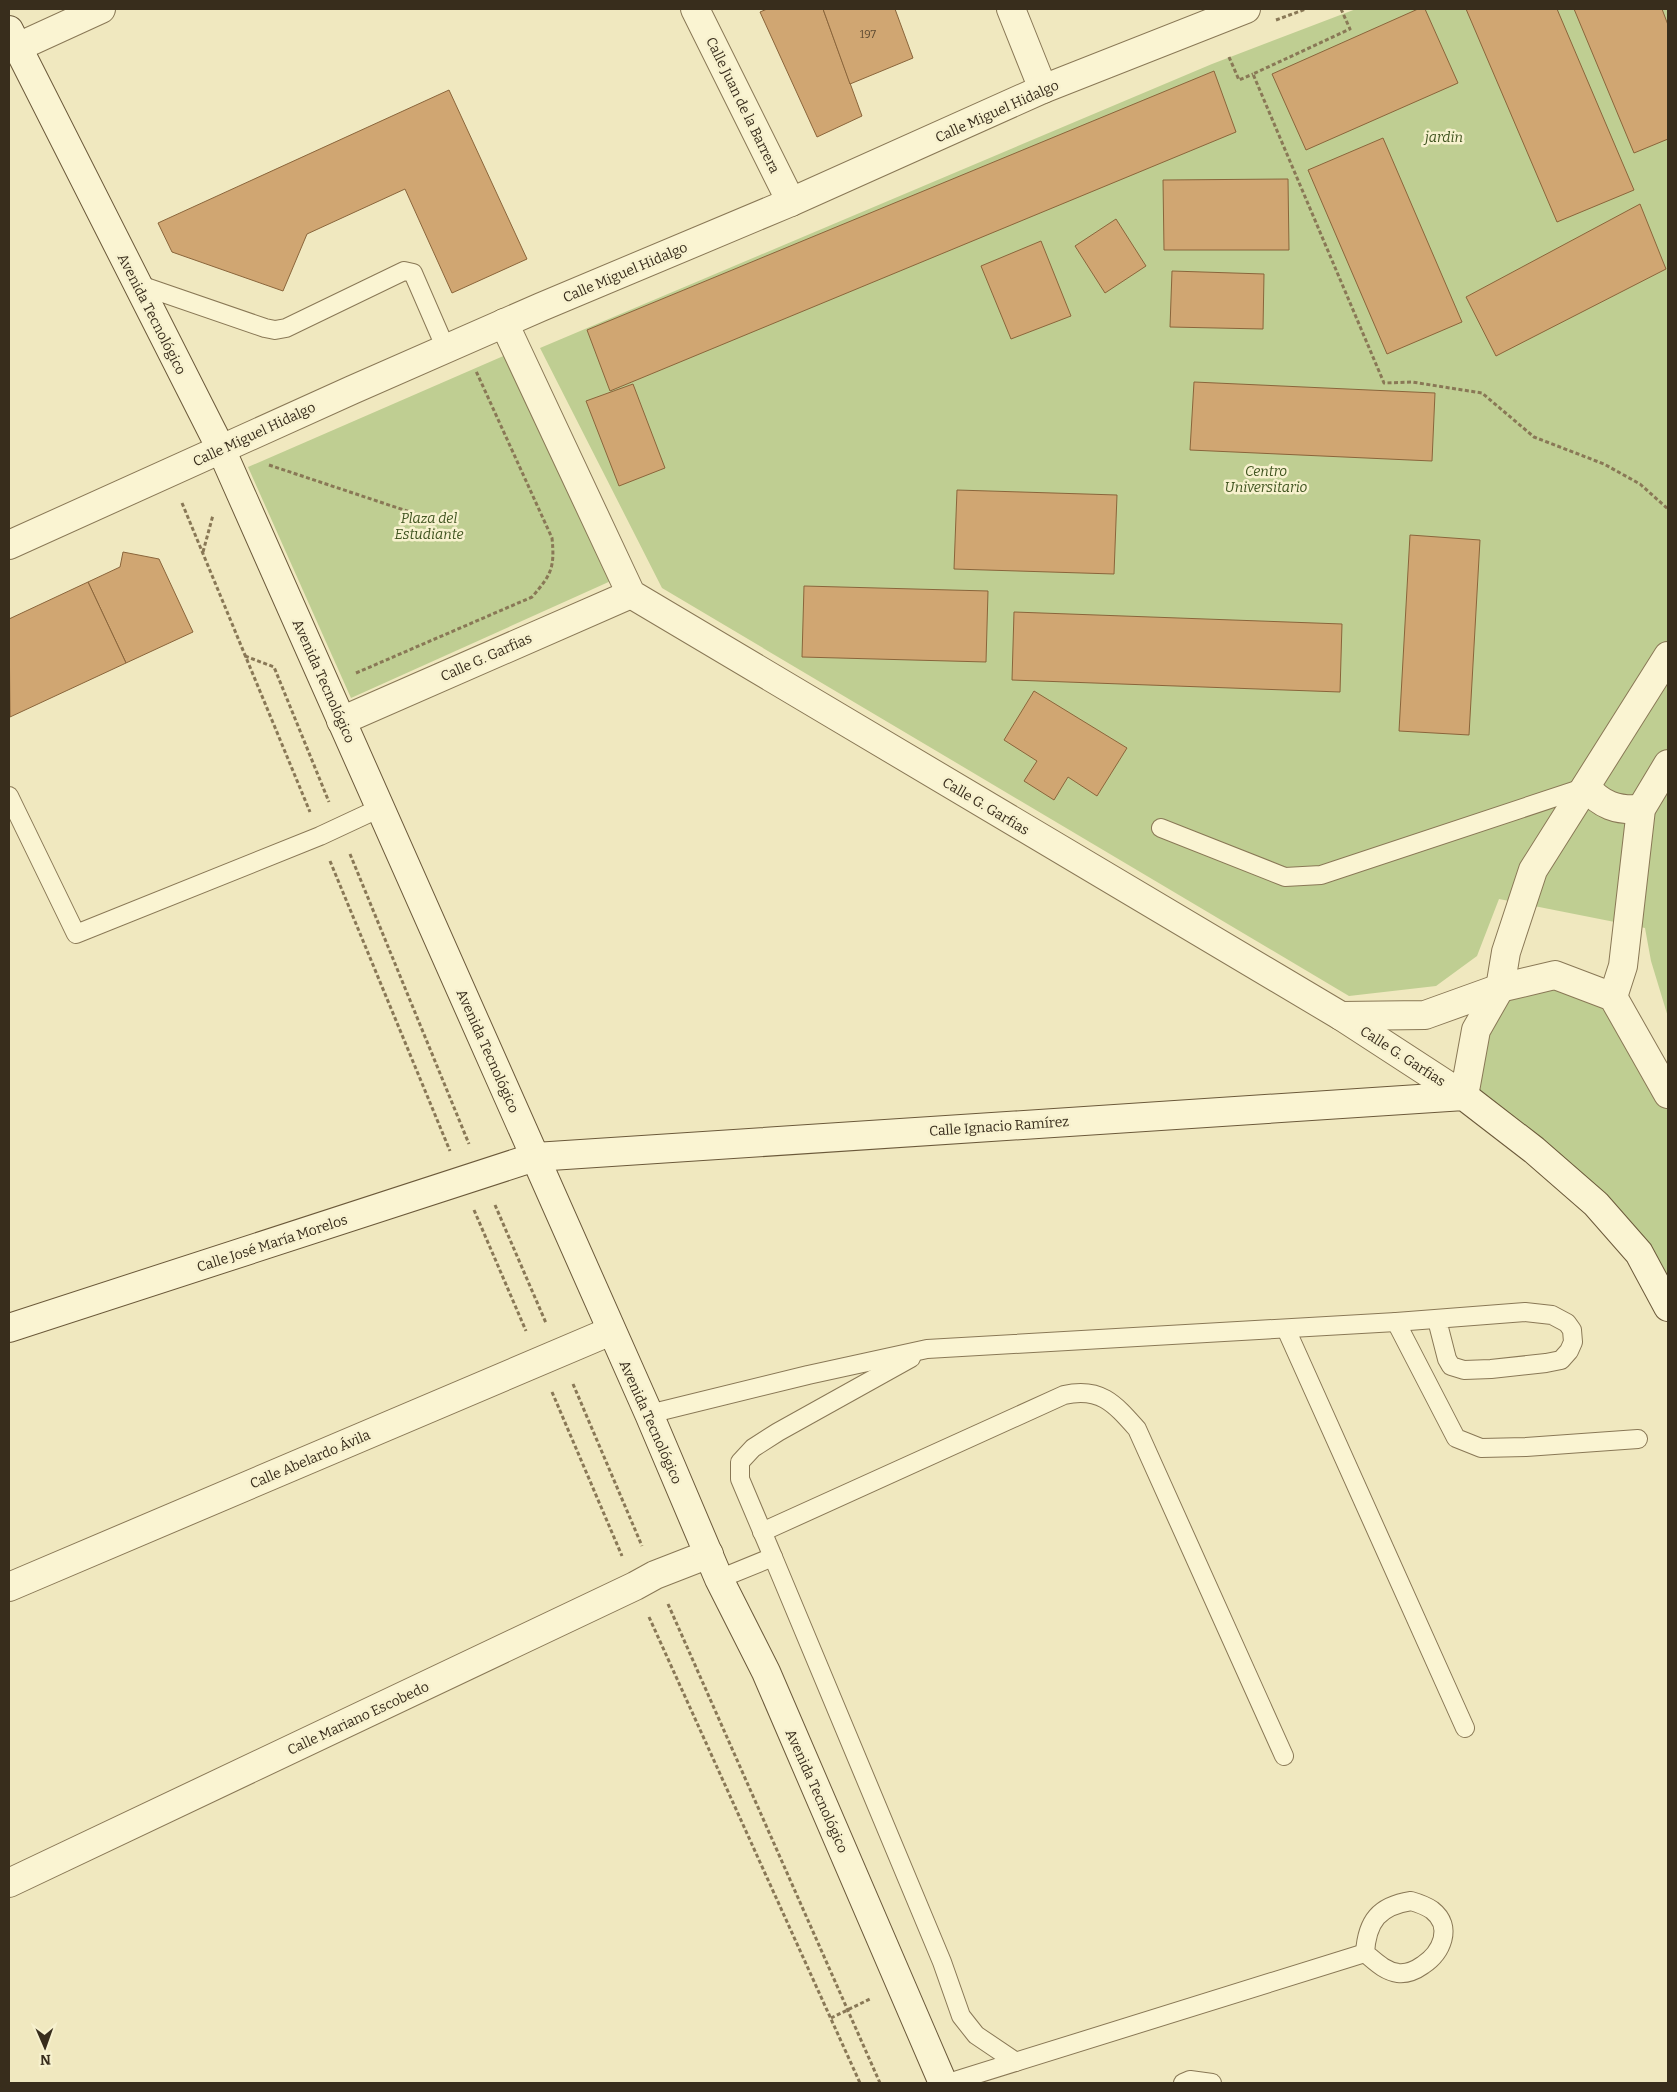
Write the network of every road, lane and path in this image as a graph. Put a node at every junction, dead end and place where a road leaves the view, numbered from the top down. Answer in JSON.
{"nodes":[{"id":1,"x":101,"y":9,"type":"edge"},
{"id":2,"x":695,"y":9,"type":"edge"},
{"id":3,"x":1011,"y":9,"type":"edge"},
{"id":4,"x":1246,"y":9,"type":"edge"},
{"id":5,"x":1341,"y":9,"type":"edge"},
{"id":6,"x":13,"y":39,"type":"edge"},
{"id":7,"x":1230,"y":57,"type":"dead end"},
{"id":8,"x":1253,"y":74,"type":"junction"},
{"id":9,"x":1043,"y":89,"type":"junction"},
{"id":10,"x":791,"y":202,"type":"junction"},
{"id":11,"x":137,"y":284,"type":"junction"},
{"id":12,"x":504,"y":323,"type":"junction"},
{"id":13,"x":454,"y":346,"type":"junction"},
{"id":14,"x":221,"y":449,"type":"junction"},
{"id":15,"x":170,"y":473,"type":"junction"},
{"id":16,"x":1668,"y":509,"type":"edge"},
{"id":17,"x":437,"y":521,"type":"dead end"},
{"id":18,"x":9,"y":545,"type":"edge"},
{"id":19,"x":631,"y":594,"type":"junction"},
{"id":20,"x":244,"y":656,"type":"dead end"},
{"id":21,"x":1668,"y":656,"type":"edge"},
{"id":22,"x":326,"y":687,"type":"junction"},
{"id":23,"x":341,"y":721,"type":"junction"},
{"id":24,"x":1668,"y":764,"type":"edge"},
{"id":25,"x":1586,"y":787,"type":"junction"},
{"id":26,"x":9,"y":796,"type":"edge"},
{"id":27,"x":380,"y":808,"type":"junction"},
{"id":28,"x":1641,"y":809,"type":"junction"},
{"id":29,"x":1161,"y":828,"type":"dead end"},
{"id":30,"x":1500,"y":988,"type":"junction"},
{"id":31,"x":1612,"y":997,"type":"junction"},
{"id":32,"x":1341,"y":1016,"type":"junction"},
{"id":33,"x":1668,"y":1094,"type":"edge"},
{"id":34,"x":1464,"y":1096,"type":"junction"},
{"id":35,"x":534,"y":1157,"type":"junction"},
{"id":36,"x":1668,"y":1307,"type":"edge"},
{"id":37,"x":1437,"y":1320,"type":"junction"},
{"id":38,"x":1396,"y":1322,"type":"junction"},
{"id":39,"x":9,"y":1328,"type":"edge"},
{"id":40,"x":1286,"y":1329,"type":"junction"},
{"id":41,"x":611,"y":1331,"type":"junction"},
{"id":42,"x":927,"y":1349,"type":"junction"},
{"id":43,"x":649,"y":1414,"type":"junction"},
{"id":44,"x":1638,"y":1440,"type":"dead end"},
{"id":45,"x":762,"y":1532,"type":"junction"},
{"id":46,"x":708,"y":1554,"type":"junction"},
{"id":47,"x":773,"y":1556,"type":"junction"},
{"id":48,"x":719,"y":1579,"type":"junction"},
{"id":49,"x":9,"y":1587,"type":"edge"},
{"id":50,"x":1465,"y":1728,"type":"dead end"},
{"id":51,"x":1284,"y":1756,"type":"dead end"},
{"id":52,"x":9,"y":1883,"type":"edge"},
{"id":53,"x":1365,"y":1953,"type":"junction"},
{"id":54,"x":1016,"y":2062,"type":"junction"},
{"id":55,"x":943,"y":2083,"type":"edge"},
{"id":56,"x":948,"y":2083,"type":"edge"},
{"id":57,"x":1183,"y":2083,"type":"edge"},
{"id":58,"x":1212,"y":2083,"type":"edge"}],
"edges":[{"from":1,"to":6,"type":"street"},
{"from":2,"to":10,"type":"street","name":"Calle Juan de la Barrera"},
{"from":3,"to":9,"type":"street"},
{"from":4,"to":9,"type":"street","name":"Calle Miguel Hidalgo"},
{"from":5,"to":8,"type":"path"},
{"from":6,"to":11,"type":"street","name":"Avenida Tecnológico"},
{"from":7,"to":8,"type":"path"},
{"from":8,"to":16,"type":"path"},
{"from":9,"to":10,"type":"street","name":"Calle Miguel Hidalgo"},
{"from":10,"to":12,"type":"street","name":"Calle Miguel Hidalgo"},
{"from":11,"to":13,"type":"lane"},
{"from":11,"to":14,"type":"street","name":"Avenida Tecnológico"},
{"from":12,"to":13,"type":"street","name":"Calle Miguel Hidalgo"},
{"from":12,"to":19,"type":"street"},
{"from":13,"to":14,"type":"street","name":"Calle Miguel Hidalgo"},
{"from":13,"to":22,"type":"path"},
{"from":14,"to":15,"type":"street","name":"Calle Miguel Hidalgo"},
{"from":14,"to":17,"type":"path"},
{"from":14,"to":22,"type":"street","name":"Avenida Tecnológico"},
{"from":15,"to":18,"type":"street","name":"Calle Miguel Hidalgo"},
{"from":15,"to":20,"type":"path"},
{"from":19,"to":23,"type":"street","name":"Calle G. Garfias"},
{"from":19,"to":32,"type":"street","name":"Calle G. Garfias"},
{"from":21,"to":25,"type":"street"},
{"from":22,"to":23,"type":"street","name":"Avenida Tecnológico"},
{"from":23,"to":27,"type":"street","name":"Avenida Tecnológico"},
{"from":24,"to":28,"type":"street"},
{"from":25,"to":28,"type":"street"},
{"from":25,"to":29,"type":"lane"},
{"from":25,"to":30,"type":"street"},
{"from":26,"to":27,"type":"lane"},
{"from":27,"to":35,"type":"street","name":"Avenida Tecnológico"},
{"from":28,"to":31,"type":"street"},
{"from":30,"to":31,"type":"street","name":"Calle G. Garfias"},
{"from":30,"to":32,"type":"street","name":"Calle G. Garfias"},
{"from":30,"to":34,"type":"street"},
{"from":31,"to":33,"type":"street"},
{"from":32,"to":34,"type":"street","name":"Calle G. Garfias"},
{"from":34,"to":35,"type":"street","name":"Calle Ignacio Ramírez"},
{"from":34,"to":36,"type":"street","name":"Calle G. Garfias"},
{"from":35,"to":39,"type":"street","name":"Calle José María Morelos"},
{"from":35,"to":41,"type":"street","name":"Avenida Tecnológico"},
{"from":37,"to":37,"type":"lane"},
{"from":37,"to":38,"type":"lane"},
{"from":38,"to":40,"type":"lane"},
{"from":38,"to":44,"type":"lane"},
{"from":40,"to":42,"type":"lane"},
{"from":40,"to":50,"type":"lane"},
{"from":41,"to":43,"type":"street","name":"Avenida Tecnológico"},
{"from":41,"to":49,"type":"street","name":"Calle Abelardo Ávila"},
{"from":42,"to":43,"type":"lane"},
{"from":42,"to":45,"type":"lane"},
{"from":43,"to":46,"type":"street","name":"Avenida Tecnológico"},
{"from":45,"to":47,"type":"lane"},
{"from":45,"to":51,"type":"lane"},
{"from":46,"to":48,"type":"street","name":"Avenida Tecnológico"},
{"from":46,"to":52,"type":"street","name":"Calle Mariano Escobedo"},
{"from":47,"to":48,"type":"lane"},
{"from":47,"to":54,"type":"lane"},
{"from":48,"to":55,"type":"street","name":"Avenida Tecnológico"},
{"from":53,"to":53,"type":"lane"},
{"from":53,"to":54,"type":"lane"},
{"from":54,"to":56,"type":"lane"},
{"from":57,"to":58,"type":"lane"}]}
